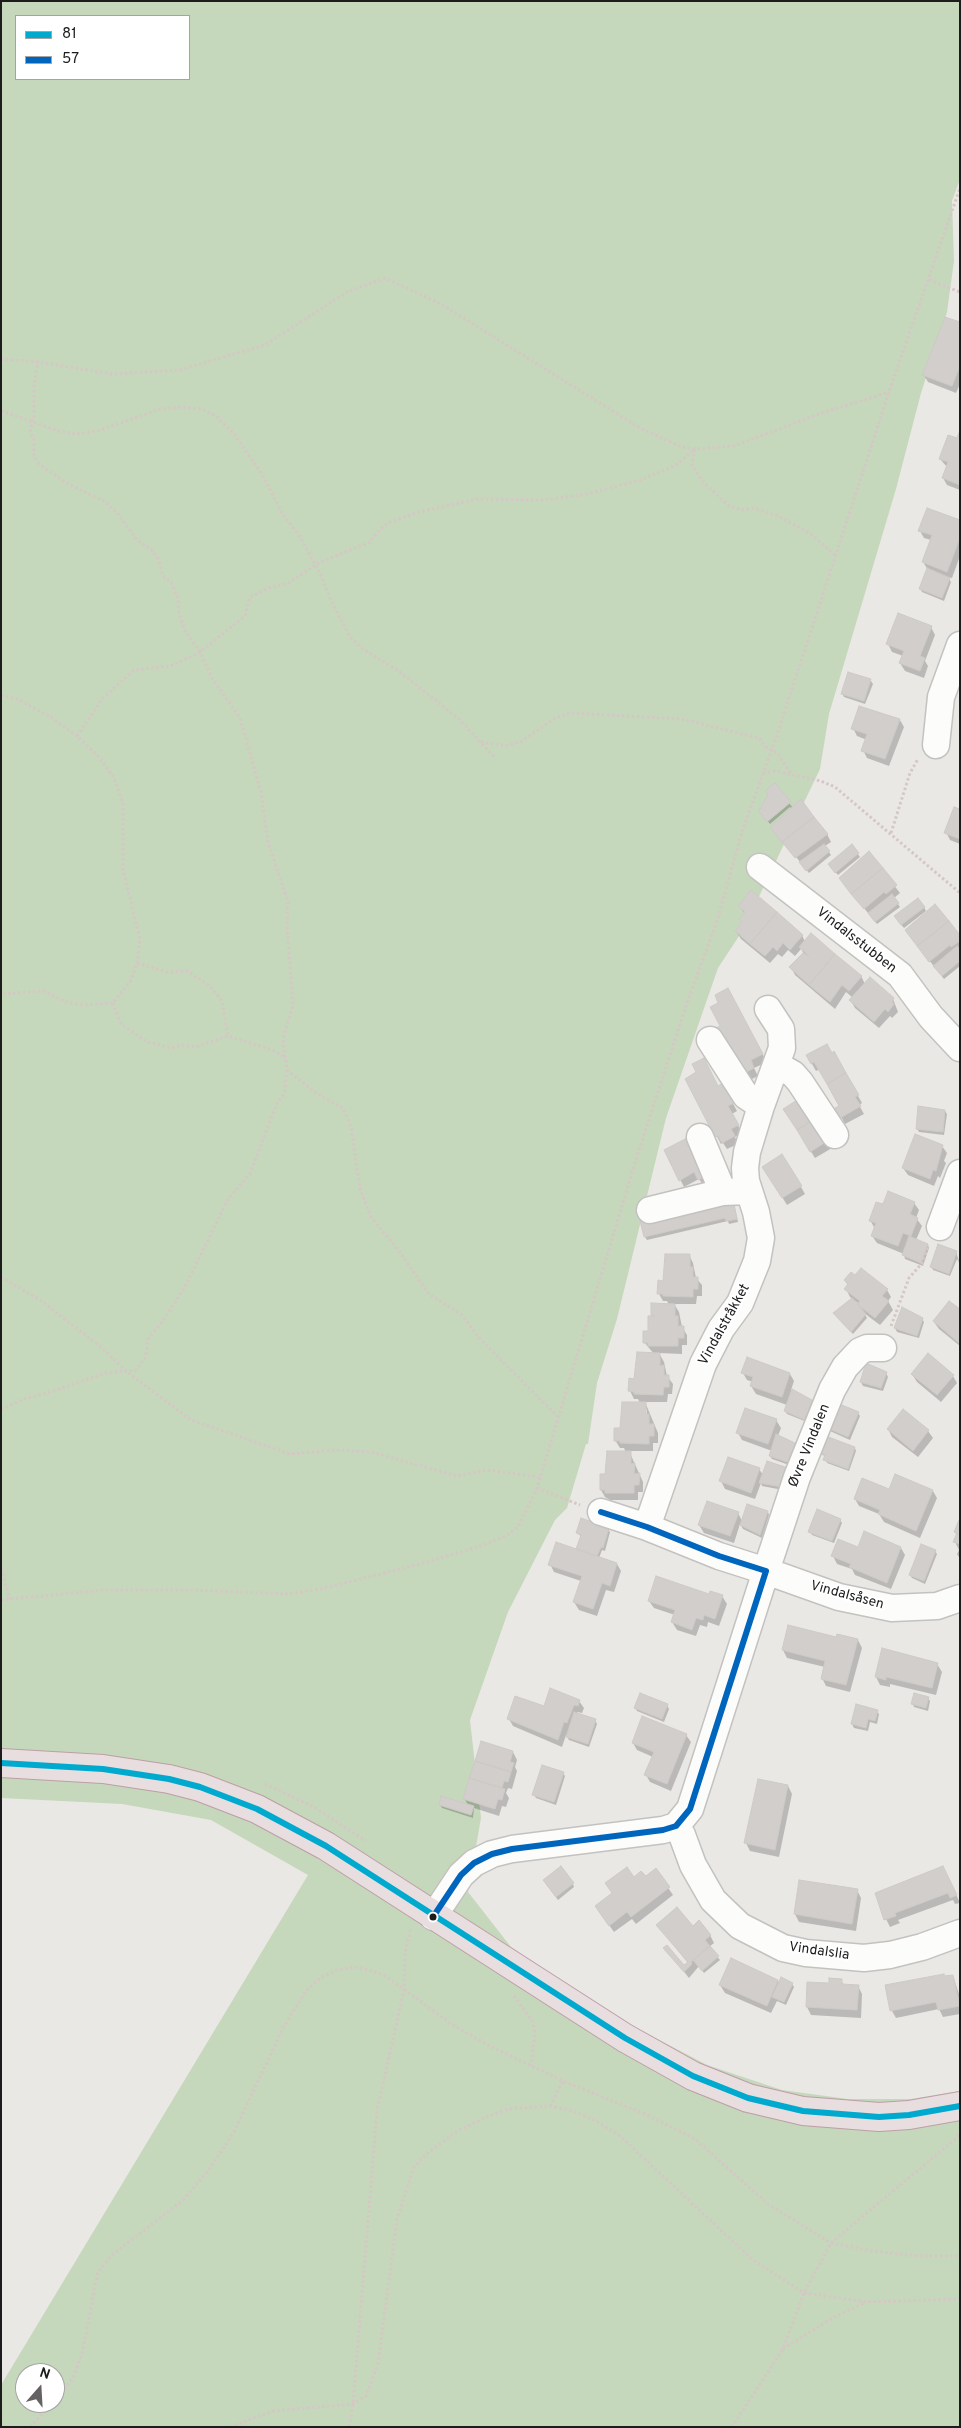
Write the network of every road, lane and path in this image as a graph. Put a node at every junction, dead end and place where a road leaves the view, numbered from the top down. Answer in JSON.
{"nodes":[{"id":1,"x":960,"y":188,"type":"edge"},
{"id":2,"x":929,"y":280,"type":"junction"},
{"id":3,"x":960,"y":292,"type":"edge"},
{"id":4,"x":1,"y":359,"type":"edge"},
{"id":5,"x":38,"y":362,"type":"junction"},
{"id":6,"x":889,"y":392,"type":"junction"},
{"id":7,"x":1,"y":410,"type":"edge"},
{"id":8,"x":32,"y":423,"type":"junction"},
{"id":9,"x":695,"y":449,"type":"junction"},
{"id":10,"x":835,"y":555,"type":"junction"},
{"id":11,"x":315,"y":566,"type":"junction"},
{"id":12,"x":960,"y":645,"type":"edge"},
{"id":13,"x":200,"y":652,"type":"junction"},
{"id":14,"x":1,"y":695,"type":"edge"},
{"id":15,"x":77,"y":736,"type":"junction"},
{"id":16,"x":480,"y":742,"type":"junction"},
{"id":17,"x":936,"y":745,"type":"joint"},
{"id":18,"x":771,"y":750,"type":"junction"},
{"id":19,"x":494,"y":757,"type":"dead end"},
{"id":20,"x":762,"y":773,"type":"junction"},
{"id":21,"x":792,"y":775,"type":"junction"},
{"id":22,"x":891,"y":833,"type":"junction"},
{"id":23,"x":760,"y":868,"type":"dead end"},
{"id":24,"x":960,"y":893,"type":"edge"},
{"id":25,"x":136,"y":963,"type":"junction"},
{"id":26,"x":1,"y":994,"type":"edge"},
{"id":27,"x":113,"y":1003,"type":"junction"},
{"id":28,"x":768,"y":1009,"type":"dead end"},
{"id":29,"x":228,"y":1036,"type":"junction"},
{"id":30,"x":710,"y":1040,"type":"dead end"},
{"id":31,"x":960,"y":1048,"type":"edge"},
{"id":32,"x":285,"y":1057,"type":"junction"},
{"id":33,"x":777,"y":1065,"type":"junction"},
{"id":34,"x":287,"y":1070,"type":"junction"},
{"id":35,"x":761,"y":1106,"type":"junction"},
{"id":36,"x":835,"y":1135,"type":"dead end"},
{"id":37,"x":700,"y":1137,"type":"dead end"},
{"id":38,"x":960,"y":1172,"type":"edge"},
{"id":39,"x":736,"y":1192,"type":"junction"},
{"id":40,"x":650,"y":1210,"type":"dead end"},
{"id":41,"x":940,"y":1227,"type":"joint"},
{"id":42,"x":1,"y":1277,"type":"edge"},
{"id":43,"x":883,"y":1348,"type":"joint"},
{"id":44,"x":126,"y":1372,"type":"junction"},
{"id":45,"x":1,"y":1409,"type":"edge"},
{"id":46,"x":557,"y":1416,"type":"junction"},
{"id":47,"x":539,"y":1477,"type":"junction"},
{"id":48,"x":536,"y":1488,"type":"junction"},
{"id":49,"x":601,"y":1512,"type":"joint"},
{"id":50,"x":647,"y":1527,"type":"junction"},
{"id":51,"x":1,"y":1569,"type":"edge"},
{"id":52,"x":766,"y":1571,"type":"junction"},
{"id":53,"x":960,"y":1598,"type":"edge"},
{"id":54,"x":10,"y":1599,"type":"junction"},
{"id":55,"x":1,"y":1600,"type":"edge"},
{"id":56,"x":1,"y":1763,"type":"edge"},
{"id":57,"x":676,"y":1826,"type":"junction"},
{"id":58,"x":427,"y":1913,"type":"junction"},
{"id":59,"x":960,"y":1933,"type":"edge"},
{"id":60,"x":404,"y":1990,"type":"junction"},
{"id":61,"x":512,"y":1993,"type":"dead end"},
{"id":62,"x":531,"y":2066,"type":"junction"},
{"id":63,"x":563,"y":2081,"type":"junction"},
{"id":64,"x":550,"y":2106,"type":"junction"},
{"id":65,"x":960,"y":2106,"type":"edge"},
{"id":66,"x":960,"y":2135,"type":"edge"},
{"id":67,"x":831,"y":2243,"type":"junction"},
{"id":68,"x":960,"y":2256,"type":"edge"},
{"id":69,"x":804,"y":2293,"type":"junction"},
{"id":70,"x":960,"y":2299,"type":"edge"},
{"id":71,"x":867,"y":2302,"type":"junction"},
{"id":72,"x":783,"y":2349,"type":"junction"},
{"id":73,"x":65,"y":2387,"type":"edge"},
{"id":74,"x":353,"y":2404,"type":"junction"},
{"id":75,"x":43,"y":2413,"type":"edge"},
{"id":76,"x":30,"y":2427,"type":"edge"},
{"id":77,"x":230,"y":2427,"type":"edge"},
{"id":78,"x":349,"y":2427,"type":"edge"},
{"id":79,"x":732,"y":2427,"type":"edge"}],
"edges":[{"from":1,"to":2,"type":"path"},
{"from":2,"to":3,"type":"path"},
{"from":2,"to":6,"type":"path"},
{"from":4,"to":5,"type":"path"},
{"from":5,"to":8,"type":"path"},
{"from":5,"to":9,"type":"path"},
{"from":6,"to":9,"type":"path"},
{"from":6,"to":10,"type":"path"},
{"from":7,"to":8,"type":"path"},
{"from":8,"to":11,"type":"path"},
{"from":8,"to":13,"type":"path"},
{"from":9,"to":10,"type":"path"},
{"from":9,"to":11,"type":"path"},
{"from":10,"to":18,"type":"path"},
{"from":11,"to":13,"type":"path"},
{"from":11,"to":16,"type":"path"},
{"from":12,"to":17,"type":"street"},
{"from":13,"to":15,"type":"path"},
{"from":13,"to":32,"type":"path"},
{"from":14,"to":15,"type":"path"},
{"from":15,"to":25,"type":"path"},
{"from":16,"to":18,"type":"path"},
{"from":16,"to":19,"type":"path"},
{"from":17,"to":22,"type":"path"},
{"from":18,"to":20,"type":"path"},
{"from":18,"to":21,"type":"path"},
{"from":20,"to":21,"type":"path"},
{"from":20,"to":46,"type":"path"},
{"from":21,"to":22,"type":"path"},
{"from":22,"to":24,"type":"path"},
{"from":23,"to":31,"type":"street","name":"Vindalsstubben"},
{"from":25,"to":27,"type":"path"},
{"from":25,"to":29,"type":"path"},
{"from":26,"to":27,"type":"path"},
{"from":27,"to":29,"type":"path"},
{"from":28,"to":33,"type":"street","name":"Vindalstråkket"},
{"from":29,"to":32,"type":"path"},
{"from":30,"to":35,"type":"street"},
{"from":32,"to":34,"type":"path"},
{"from":33,"to":35,"type":"street","name":"Vindalstråkket"},
{"from":33,"to":36,"type":"street"},
{"from":34,"to":44,"type":"path"},
{"from":34,"to":46,"type":"path"},
{"from":35,"to":39,"type":"street","name":"Vindalstråkket"},
{"from":37,"to":39,"type":"street"},
{"from":38,"to":41,"type":"street"},
{"from":39,"to":40,"type":"street"},
{"from":39,"to":50,"type":"street","name":"Vindalstråkket"},
{"from":41,"to":43,"type":"path"},
{"from":42,"to":44,"type":"path"},
{"from":43,"to":52,"type":"street","name":"Øvre Vindalen"},
{"from":44,"to":45,"type":"path"},
{"from":44,"to":47,"type":"path"},
{"from":46,"to":47,"type":"path"},
{"from":47,"to":48,"type":"path"},
{"from":48,"to":49,"type":"path"},
{"from":48,"to":54,"type":"path"},
{"from":49,"to":50,"type":"street","name":"Vindalsåsen"},
{"from":50,"to":52,"type":"street","name":"Vindalsåsen"},
{"from":51,"to":54,"type":"path"},
{"from":52,"to":53,"type":"street","name":"Vindalsåsen"},
{"from":52,"to":57,"type":"street"},
{"from":54,"to":55,"type":"path"},
{"from":56,"to":58,"type":"highway"},
{"from":57,"to":58,"type":"street"},
{"from":57,"to":59,"type":"street","name":"Vindalslia"},
{"from":58,"to":60,"type":"path"},
{"from":58,"to":65,"type":"highway"},
{"from":60,"to":62,"type":"path"},
{"from":60,"to":73,"type":"path"},
{"from":60,"to":74,"type":"path"},
{"from":61,"to":62,"type":"path"},
{"from":62,"to":63,"type":"path"},
{"from":63,"to":64,"type":"path"},
{"from":63,"to":67,"type":"path"},
{"from":64,"to":69,"type":"path"},
{"from":64,"to":74,"type":"path"},
{"from":66,"to":67,"type":"path"},
{"from":67,"to":68,"type":"path"},
{"from":67,"to":69,"type":"path"},
{"from":69,"to":71,"type":"path"},
{"from":69,"to":72,"type":"path"},
{"from":70,"to":71,"type":"path"},
{"from":71,"to":72,"type":"path"},
{"from":72,"to":79,"type":"path"},
{"from":74,"to":77,"type":"path"},
{"from":74,"to":78,"type":"path"},
{"from":75,"to":76,"type":"path"}]}
